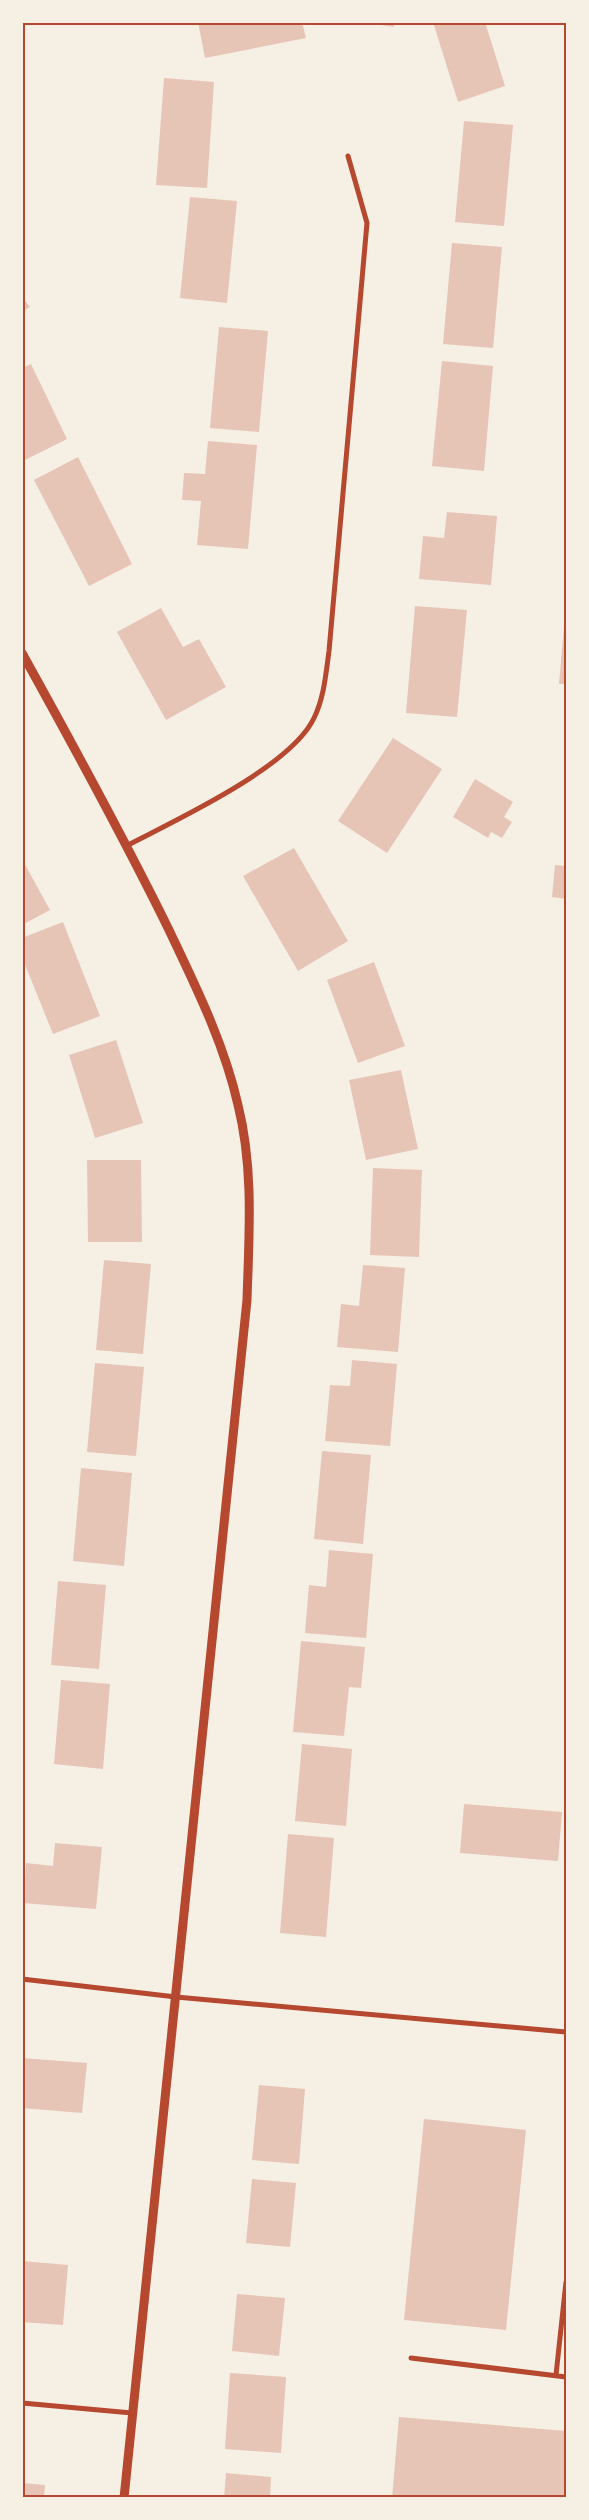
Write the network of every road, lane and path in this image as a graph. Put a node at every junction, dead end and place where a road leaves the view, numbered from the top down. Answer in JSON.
{"nodes":[{"id":1,"x":348,"y":156,"type":"dead end"},
{"id":2,"x":22,"y":653,"type":"edge"},
{"id":3,"x":128,"y":845,"type":"junction"},
{"id":4,"x":22,"y":1979,"type":"edge"},
{"id":5,"x":176,"y":1997,"type":"junction"},
{"id":6,"x":566,"y":2032,"type":"edge"},
{"id":7,"x":566,"y":2282,"type":"edge"},
{"id":8,"x":411,"y":2358,"type":"dead end"},
{"id":9,"x":556,"y":2375,"type":"junction"},
{"id":10,"x":566,"y":2376,"type":"edge"},
{"id":11,"x":22,"y":2403,"type":"edge"},
{"id":12,"x":132,"y":2413,"type":"junction"},
{"id":13,"x":124,"y":2498,"type":"edge"}],
"edges":[{"from":1,"to":3,"type":"street"},
{"from":2,"to":3,"type":"street"},
{"from":3,"to":5,"type":"street"},
{"from":4,"to":5,"type":"street"},
{"from":5,"to":6,"type":"street"},
{"from":5,"to":12,"type":"street"},
{"from":7,"to":9,"type":"street"},
{"from":8,"to":9,"type":"street"},
{"from":9,"to":10,"type":"street"},
{"from":11,"to":12,"type":"street"},
{"from":12,"to":13,"type":"street"}]}
